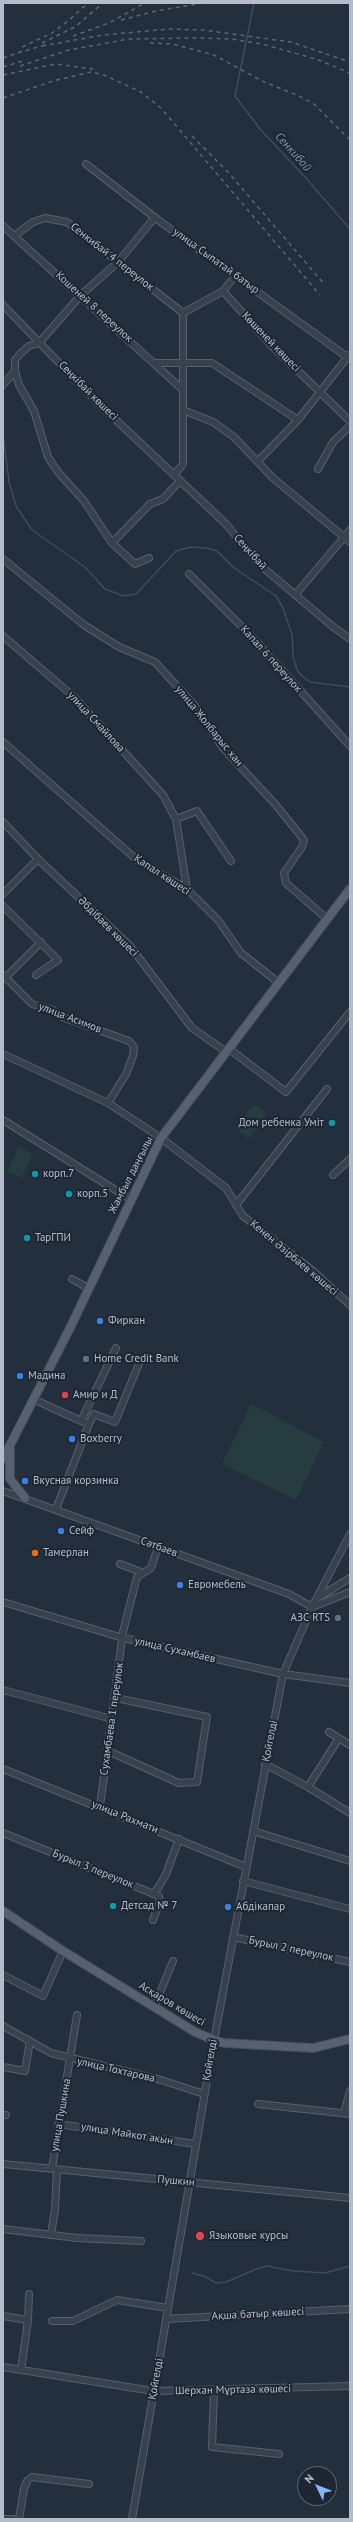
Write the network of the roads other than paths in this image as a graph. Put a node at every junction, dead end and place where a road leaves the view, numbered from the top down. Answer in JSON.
{"nodes":[{"id":1,"x":86,"y":164,"type":"dead end"},
{"id":2,"x":154,"y":217,"type":"junction"},
{"id":3,"x":3,"y":226,"type":"edge"},
{"id":4,"x":14,"y":236,"type":"junction"},
{"id":5,"x":119,"y":261,"type":"junction"},
{"id":6,"x":236,"y":275,"type":"junction"},
{"id":7,"x":223,"y":291,"type":"junction"},
{"id":8,"x":81,"y":295,"type":"junction"},
{"id":9,"x":3,"y":305,"type":"edge"},
{"id":10,"x":183,"y":313,"type":"junction"},
{"id":11,"x":39,"y":342,"type":"junction"},
{"id":12,"x":349,"y":356,"type":"edge"},
{"id":13,"x":154,"y":363,"type":"junction"},
{"id":14,"x":183,"y":364,"type":"junction"},
{"id":15,"x":15,"y":371,"type":"junction"},
{"id":16,"x":3,"y":385,"type":"edge"},
{"id":17,"x":183,"y":390,"type":"junction"},
{"id":18,"x":320,"y":392,"type":"junction"},
{"id":19,"x":183,"y":410,"type":"junction"},
{"id":20,"x":298,"y":420,"type":"junction"},
{"id":21,"x":350,"y":421,"type":"edge"},
{"id":22,"x":350,"y":426,"type":"edge"},
{"id":23,"x":258,"y":461,"type":"junction"},
{"id":24,"x":318,"y":468,"type":"dead end"},
{"id":25,"x":174,"y":475,"type":"junction"},
{"id":26,"x":180,"y":481,"type":"junction"},
{"id":27,"x":350,"y":530,"type":"edge"},
{"id":28,"x":344,"y":537,"type":"junction"},
{"id":29,"x":350,"y":542,"type":"edge"},
{"id":30,"x":112,"y":544,"type":"junction"},
{"id":31,"x":149,"y":558,"type":"dead end"},
{"id":32,"x":3,"y":559,"type":"edge"},
{"id":33,"x":189,"y":574,"type":"dead end"},
{"id":34,"x":295,"y":595,"type":"junction"},
{"id":35,"x":3,"y":636,"type":"edge"},
{"id":36,"x":350,"y":639,"type":"edge"},
{"id":37,"x":3,"y":742,"type":"edge"},
{"id":38,"x":350,"y":746,"type":"edge"},
{"id":39,"x":176,"y":819,"type":"junction"},
{"id":40,"x":3,"y":822,"type":"edge"},
{"id":41,"x":38,"y":859,"type":"junction"},
{"id":42,"x":231,"y":861,"type":"dead end"},
{"id":43,"x":187,"y":889,"type":"junction"},
{"id":44,"x":350,"y":889,"type":"edge"},
{"id":45,"x":3,"y":894,"type":"edge"},
{"id":46,"x":3,"y":906,"type":"edge"},
{"id":47,"x":327,"y":919,"type":"junction"},
{"id":48,"x":41,"y":942,"type":"junction"},
{"id":49,"x":36,"y":975,"type":"dead end"},
{"id":50,"x":4,"y":976,"type":"edge"},
{"id":51,"x":279,"y":983,"type":"junction"},
{"id":52,"x":350,"y":1012,"type":"edge"},
{"id":53,"x":227,"y":1050,"type":"junction"},
{"id":54,"x":3,"y":1054,"type":"edge"},
{"id":55,"x":327,"y":1089,"type":"dead end"},
{"id":56,"x":108,"y":1103,"type":"junction"},
{"id":57,"x":3,"y":1120,"type":"edge"},
{"id":58,"x":161,"y":1138,"type":"junction"},
{"id":59,"x":350,"y":1158,"type":"edge"},
{"id":60,"x":333,"y":1175,"type":"dead end"},
{"id":61,"x":130,"y":1199,"type":"junction"},
{"id":62,"x":236,"y":1204,"type":"junction"},
{"id":63,"x":72,"y":1279,"type":"dead end"},
{"id":64,"x":88,"y":1288,"type":"junction"},
{"id":65,"x":350,"y":1305,"type":"edge"},
{"id":66,"x":116,"y":1348,"type":"dead end"},
{"id":67,"x":140,"y":1359,"type":"dead end"},
{"id":68,"x":33,"y":1399,"type":"junction"},
{"id":69,"x":81,"y":1421,"type":"junction"},
{"id":70,"x":89,"y":1424,"type":"junction"},
{"id":71,"x":11,"y":1443,"type":"junction"},
{"id":72,"x":3,"y":1450,"type":"edge"},
{"id":73,"x":3,"y":1459,"type":"edge"},
{"id":74,"x":3,"y":1491,"type":"edge"},
{"id":75,"x":25,"y":1498,"type":"junction"},
{"id":76,"x":56,"y":1509,"type":"junction"},
{"id":77,"x":350,"y":1534,"type":"edge"},
{"id":78,"x":158,"y":1547,"type":"junction"},
{"id":79,"x":120,"y":1564,"type":"dead end"},
{"id":80,"x":141,"y":1572,"type":"junction"},
{"id":81,"x":350,"y":1578,"type":"edge"},
{"id":82,"x":350,"y":1592,"type":"edge"},
{"id":83,"x":319,"y":1597,"type":"junction"},
{"id":84,"x":3,"y":1602,"type":"edge"},
{"id":85,"x":312,"y":1607,"type":"junction"},
{"id":86,"x":123,"y":1638,"type":"junction"},
{"id":87,"x":283,"y":1674,"type":"junction"},
{"id":88,"x":350,"y":1683,"type":"edge"},
{"id":89,"x":3,"y":1690,"type":"edge"},
{"id":90,"x":116,"y":1698,"type":"junction"},
{"id":91,"x":112,"y":1719,"type":"junction"},
{"id":92,"x":329,"y":1732,"type":"dead end"},
{"id":93,"x":339,"y":1738,"type":"junction"},
{"id":94,"x":350,"y":1745,"type":"edge"},
{"id":95,"x":108,"y":1751,"type":"junction"},
{"id":96,"x":265,"y":1764,"type":"junction"},
{"id":97,"x":3,"y":1769,"type":"edge"},
{"id":98,"x":308,"y":1787,"type":"junction"},
{"id":99,"x":100,"y":1806,"type":"junction"},
{"id":100,"x":350,"y":1812,"type":"edge"},
{"id":101,"x":253,"y":1831,"type":"junction"},
{"id":102,"x":3,"y":1833,"type":"edge"},
{"id":103,"x":179,"y":1839,"type":"junction"},
{"id":104,"x":350,"y":1861,"type":"edge"},
{"id":105,"x":246,"y":1867,"type":"junction"},
{"id":106,"x":243,"y":1881,"type":"junction"},
{"id":107,"x":152,"y":1893,"type":"junction"},
{"id":108,"x":350,"y":1909,"type":"edge"},
{"id":109,"x":3,"y":1911,"type":"edge"},
{"id":110,"x":153,"y":1920,"type":"dead end"},
{"id":111,"x":233,"y":1937,"type":"junction"},
{"id":112,"x":63,"y":1951,"type":"junction"},
{"id":113,"x":173,"y":1960,"type":"dead end"},
{"id":114,"x":350,"y":1962,"type":"edge"},
{"id":115,"x":3,"y":1975,"type":"edge"},
{"id":116,"x":154,"y":2007,"type":"junction"},
{"id":117,"x":77,"y":2015,"type":"dead end"},
{"id":118,"x":3,"y":2026,"type":"edge"},
{"id":119,"x":350,"y":2039,"type":"edge"},
{"id":120,"x":214,"y":2040,"type":"junction"},
{"id":121,"x":30,"y":2042,"type":"junction"},
{"id":122,"x":71,"y":2060,"type":"junction"},
{"id":123,"x":3,"y":2067,"type":"edge"},
{"id":124,"x":350,"y":2091,"type":"edge"},
{"id":125,"x":204,"y":2094,"type":"junction"},
{"id":126,"x":258,"y":2104,"type":"dead end"},
{"id":127,"x":347,"y":2114,"type":"edge"},
{"id":128,"x":58,"y":2124,"type":"junction"},
{"id":129,"x":196,"y":2144,"type":"junction"},
{"id":130,"x":3,"y":2164,"type":"edge"},
{"id":131,"x":54,"y":2169,"type":"junction"},
{"id":132,"x":189,"y":2182,"type":"junction"},
{"id":133,"x":350,"y":2198,"type":"edge"},
{"id":134,"x":3,"y":2229,"type":"edge"},
{"id":135,"x":51,"y":2235,"type":"junction"},
{"id":136,"x":141,"y":2241,"type":"dead end"},
{"id":137,"x":29,"y":2294,"type":"dead end"},
{"id":138,"x":168,"y":2308,"type":"junction"},
{"id":139,"x":350,"y":2309,"type":"edge"},
{"id":140,"x":3,"y":2316,"type":"edge"},
{"id":141,"x":166,"y":2319,"type":"junction"},
{"id":142,"x":28,"y":2320,"type":"junction"},
{"id":143,"x":52,"y":2321,"type":"dead end"},
{"id":144,"x":3,"y":2367,"type":"edge"},
{"id":145,"x":21,"y":2370,"type":"junction"},
{"id":146,"x":350,"y":2386,"type":"edge"},
{"id":147,"x":153,"y":2391,"type":"junction"},
{"id":148,"x":214,"y":2391,"type":"junction"},
{"id":149,"x":279,"y":2454,"type":"dead end"},
{"id":150,"x":89,"y":2484,"type":"dead end"},
{"id":151,"x":3,"y":2519,"type":"edge"},
{"id":152,"x":13,"y":2519,"type":"edge"},
{"id":153,"x":19,"y":2519,"type":"edge"},
{"id":154,"x":132,"y":2519,"type":"edge"}],
"edges":[{"from":1,"to":2,"type":"street","name":"улица Сыпатай батыр"},
{"from":2,"to":5,"type":"street"},
{"from":2,"to":6,"type":"street","name":"улица Сыпатай батыр"},
{"from":3,"to":4,"type":"street","name":"Кошеней 8 переулок"},
{"from":4,"to":5,"type":"street","name":"Сенкибай 4 переулок"},
{"from":4,"to":8,"type":"street","name":"Кошеней 8 переулок"},
{"from":5,"to":8,"type":"street"},
{"from":5,"to":10,"type":"street","name":"Сенкибай 4 переулок"},
{"from":6,"to":7,"type":"street"},
{"from":6,"to":12,"type":"street","name":"улица Сыпатай батыр"},
{"from":7,"to":10,"type":"street"},
{"from":7,"to":18,"type":"street","name":"Көшеней көшесі"},
{"from":8,"to":11,"type":"street"},
{"from":8,"to":13,"type":"street","name":"Кошеней 8 переулок"},
{"from":9,"to":11,"type":"street","name":"Сеңкібай көшесі"},
{"from":10,"to":14,"type":"street"},
{"from":11,"to":15,"type":"street"},
{"from":11,"to":25,"type":"street","name":"Сеңкібай көшесі"},
{"from":12,"to":18,"type":"street"},
{"from":13,"to":14,"type":"street"},
{"from":13,"to":17,"type":"street","name":"Кошеней 8 переулок"},
{"from":14,"to":17,"type":"street"},
{"from":14,"to":20,"type":"street"},
{"from":15,"to":16,"type":"street"},
{"from":15,"to":30,"type":"street"},
{"from":17,"to":19,"type":"street"},
{"from":18,"to":20,"type":"street"},
{"from":18,"to":21,"type":"street","name":"Көшеней көшесі"},
{"from":19,"to":23,"type":"street"},
{"from":19,"to":25,"type":"street"},
{"from":20,"to":23,"type":"street"},
{"from":22,"to":24,"type":"street"},
{"from":23,"to":28,"type":"street"},
{"from":25,"to":26,"type":"street","name":"Сеңкібай"},
{"from":26,"to":30,"type":"street"},
{"from":26,"to":34,"type":"street","name":"Сеңкібай"},
{"from":27,"to":28,"type":"street"},
{"from":28,"to":29,"type":"street"},
{"from":28,"to":34,"type":"street"},
{"from":30,"to":31,"type":"street"},
{"from":32,"to":47,"type":"street","name":"улица Жолбарыс хан"},
{"from":33,"to":38,"type":"street","name":"Капал 6 переулок"},
{"from":34,"to":36,"type":"street","name":"Сеңкібай"},
{"from":35,"to":39,"type":"street","name":"улица Смайлова"},
{"from":37,"to":43,"type":"street","name":"Қапал көшесі"},
{"from":39,"to":42,"type":"street"},
{"from":39,"to":43,"type":"street","name":"улица Смайлова"},
{"from":40,"to":41,"type":"street","name":"Әбдібаев көшесі"},
{"from":41,"to":45,"type":"street"},
{"from":41,"to":53,"type":"street","name":"Әбдібаев көшесі"},
{"from":43,"to":51,"type":"street","name":"Қапал көшесі"},
{"from":44,"to":47,"type":"main road","name":"Жамбыл даңғылы"},
{"from":46,"to":48,"type":"street"},
{"from":47,"to":51,"type":"main road","name":"Жамбыл даңғылы"},
{"from":48,"to":49,"type":"street"},
{"from":48,"to":50,"type":"street"},
{"from":50,"to":56,"type":"street","name":"улица Асимов"},
{"from":51,"to":53,"type":"main road","name":"Жамбыл даңғылы"},
{"from":52,"to":53,"type":"street","name":"Әбдібаев көшесі"},
{"from":53,"to":58,"type":"main road","name":"Жамбыл даңғылы"},
{"from":54,"to":56,"type":"street","name":"Кенен Әзірбаев көшесі"},
{"from":55,"to":62,"type":"street"},
{"from":56,"to":58,"type":"street","name":"Кенен Әзірбаев көшесі"},
{"from":57,"to":61,"type":"street"},
{"from":58,"to":61,"type":"main road","name":"Жамбыл даңғылы"},
{"from":58,"to":62,"type":"street","name":"Кенен Әзірбаев көшесі"},
{"from":59,"to":60,"type":"street"},
{"from":61,"to":64,"type":"main road","name":"Жамбыл даңғылы"},
{"from":62,"to":65,"type":"street","name":"Кенен Әзірбаев көшесі"},
{"from":63,"to":64,"type":"street"},
{"from":64,"to":68,"type":"main road","name":"Жамбыл даңғылы"},
{"from":66,"to":69,"type":"street"},
{"from":67,"to":70,"type":"street"},
{"from":68,"to":69,"type":"street"},
{"from":68,"to":71,"type":"main road","name":"Жамбыл даңғылы"},
{"from":69,"to":70,"type":"street"},
{"from":70,"to":76,"type":"street"},
{"from":71,"to":72,"type":"main road"},
{"from":71,"to":73,"type":"main road","name":"Жамбыл даңғылы"},
{"from":71,"to":75,"type":"main road"},
{"from":74,"to":75,"type":"street","name":"Сәтбаев"},
{"from":75,"to":76,"type":"street","name":"Сәтбаев"},
{"from":76,"to":78,"type":"street","name":"Сәтбаев"},
{"from":77,"to":83,"type":"street"},
{"from":78,"to":80,"type":"street","name":"Сухамбаева 1 переулок"},
{"from":78,"to":85,"type":"street","name":"Сәтбаев"},
{"from":79,"to":80,"type":"street"},
{"from":80,"to":86,"type":"street","name":"Сухамбаева 1 переулок"},
{"from":81,"to":83,"type":"street"},
{"from":82,"to":85,"type":"street"},
{"from":83,"to":85,"type":"street","name":"Қойгелді"},
{"from":84,"to":86,"type":"street","name":"улица Сухамбаев"},
{"from":85,"to":87,"type":"street","name":"Қойгелді"},
{"from":86,"to":87,"type":"street","name":"улица Сухамбаев"},
{"from":86,"to":90,"type":"street","name":"Сухамбаева 1 переулок"},
{"from":87,"to":88,"type":"street","name":"улица Сухамбаев"},
{"from":87,"to":96,"type":"street","name":"Қойгелді"},
{"from":89,"to":91,"type":"street"},
{"from":90,"to":91,"type":"street","name":"Сухамбаева 1 переулок"},
{"from":90,"to":95,"type":"street"},
{"from":91,"to":95,"type":"street","name":"Сухамбаева 1 переулок"},
{"from":92,"to":93,"type":"street"},
{"from":93,"to":94,"type":"street"},
{"from":93,"to":98,"type":"street"},
{"from":95,"to":99,"type":"street","name":"Сухамбаева 1 переулок"},
{"from":96,"to":98,"type":"street"},
{"from":96,"to":101,"type":"street","name":"Қойгелді"},
{"from":97,"to":99,"type":"street","name":"улица Рахмати"},
{"from":98,"to":100,"type":"street"},
{"from":99,"to":103,"type":"street","name":"улица Рахмати"},
{"from":101,"to":104,"type":"street"},
{"from":101,"to":105,"type":"street","name":"Қойгелді"},
{"from":102,"to":107,"type":"street","name":"Бурыл 3 переулок"},
{"from":103,"to":105,"type":"street","name":"улица Рахмати"},
{"from":103,"to":107,"type":"street"},
{"from":105,"to":106,"type":"street","name":"Қойгелді"},
{"from":106,"to":108,"type":"street"},
{"from":106,"to":111,"type":"street","name":"Қойгелді"},
{"from":107,"to":110,"type":"street"},
{"from":109,"to":112,"type":"main road","name":"Асқаров көшесі"},
{"from":111,"to":114,"type":"street","name":"Бурыл 2 переулок"},
{"from":111,"to":120,"type":"street","name":"Қойгелді"},
{"from":112,"to":115,"type":"street"},
{"from":112,"to":116,"type":"main road","name":"Асқаров көшесі"},
{"from":113,"to":116,"type":"street"},
{"from":116,"to":120,"type":"main road","name":"Асқаров көшесі"},
{"from":117,"to":122,"type":"street","name":"улица Пушкина"},
{"from":118,"to":121,"type":"street","name":"улица Тохтарова"},
{"from":119,"to":120,"type":"main road","name":"Асқаров көшесі"},
{"from":120,"to":125,"type":"street","name":"Қойгелді"},
{"from":121,"to":122,"type":"street","name":"улица Тохтарова"},
{"from":121,"to":123,"type":"street"},
{"from":122,"to":125,"type":"street","name":"улица Тохтарова"},
{"from":122,"to":128,"type":"street","name":"улица Пушкина"},
{"from":124,"to":127,"type":"street"},
{"from":125,"to":129,"type":"street","name":"Қойгелді"},
{"from":126,"to":127,"type":"street"},
{"from":128,"to":129,"type":"street","name":"улица Майкот акын"},
{"from":128,"to":131,"type":"street","name":"улица Пушкина"},
{"from":129,"to":132,"type":"street","name":"Қойгелді"},
{"from":130,"to":131,"type":"street","name":"Пушкин"},
{"from":131,"to":132,"type":"street","name":"Пушкин"},
{"from":131,"to":135,"type":"street","name":"улица Пушкина"},
{"from":132,"to":133,"type":"street","name":"Пушкин"},
{"from":132,"to":138,"type":"street","name":"Қойгелді"},
{"from":134,"to":135,"type":"street"},
{"from":135,"to":136,"type":"street"},
{"from":137,"to":142,"type":"street"},
{"from":138,"to":141,"type":"street","name":"Қойгелді"},
{"from":138,"to":143,"type":"street"},
{"from":139,"to":141,"type":"street","name":"Ақша батыр көшесі"},
{"from":140,"to":142,"type":"street"},
{"from":141,"to":147,"type":"street","name":"Қойгелді"},
{"from":142,"to":145,"type":"street"},
{"from":144,"to":145,"type":"street","name":"Шерхан Мұртаза көшесі"},
{"from":145,"to":147,"type":"street","name":"Шерхан Мұртаза көшесі"},
{"from":146,"to":148,"type":"street","name":"Шерхан Мұртаза көшесі"},
{"from":147,"to":148,"type":"street","name":"Шерхан Мұртаза көшесі"},
{"from":147,"to":154,"type":"street","name":"Қойгелді"},
{"from":148,"to":149,"type":"street"},
{"from":150,"to":153,"type":"street"},
{"from":151,"to":152,"type":"street"}]}
